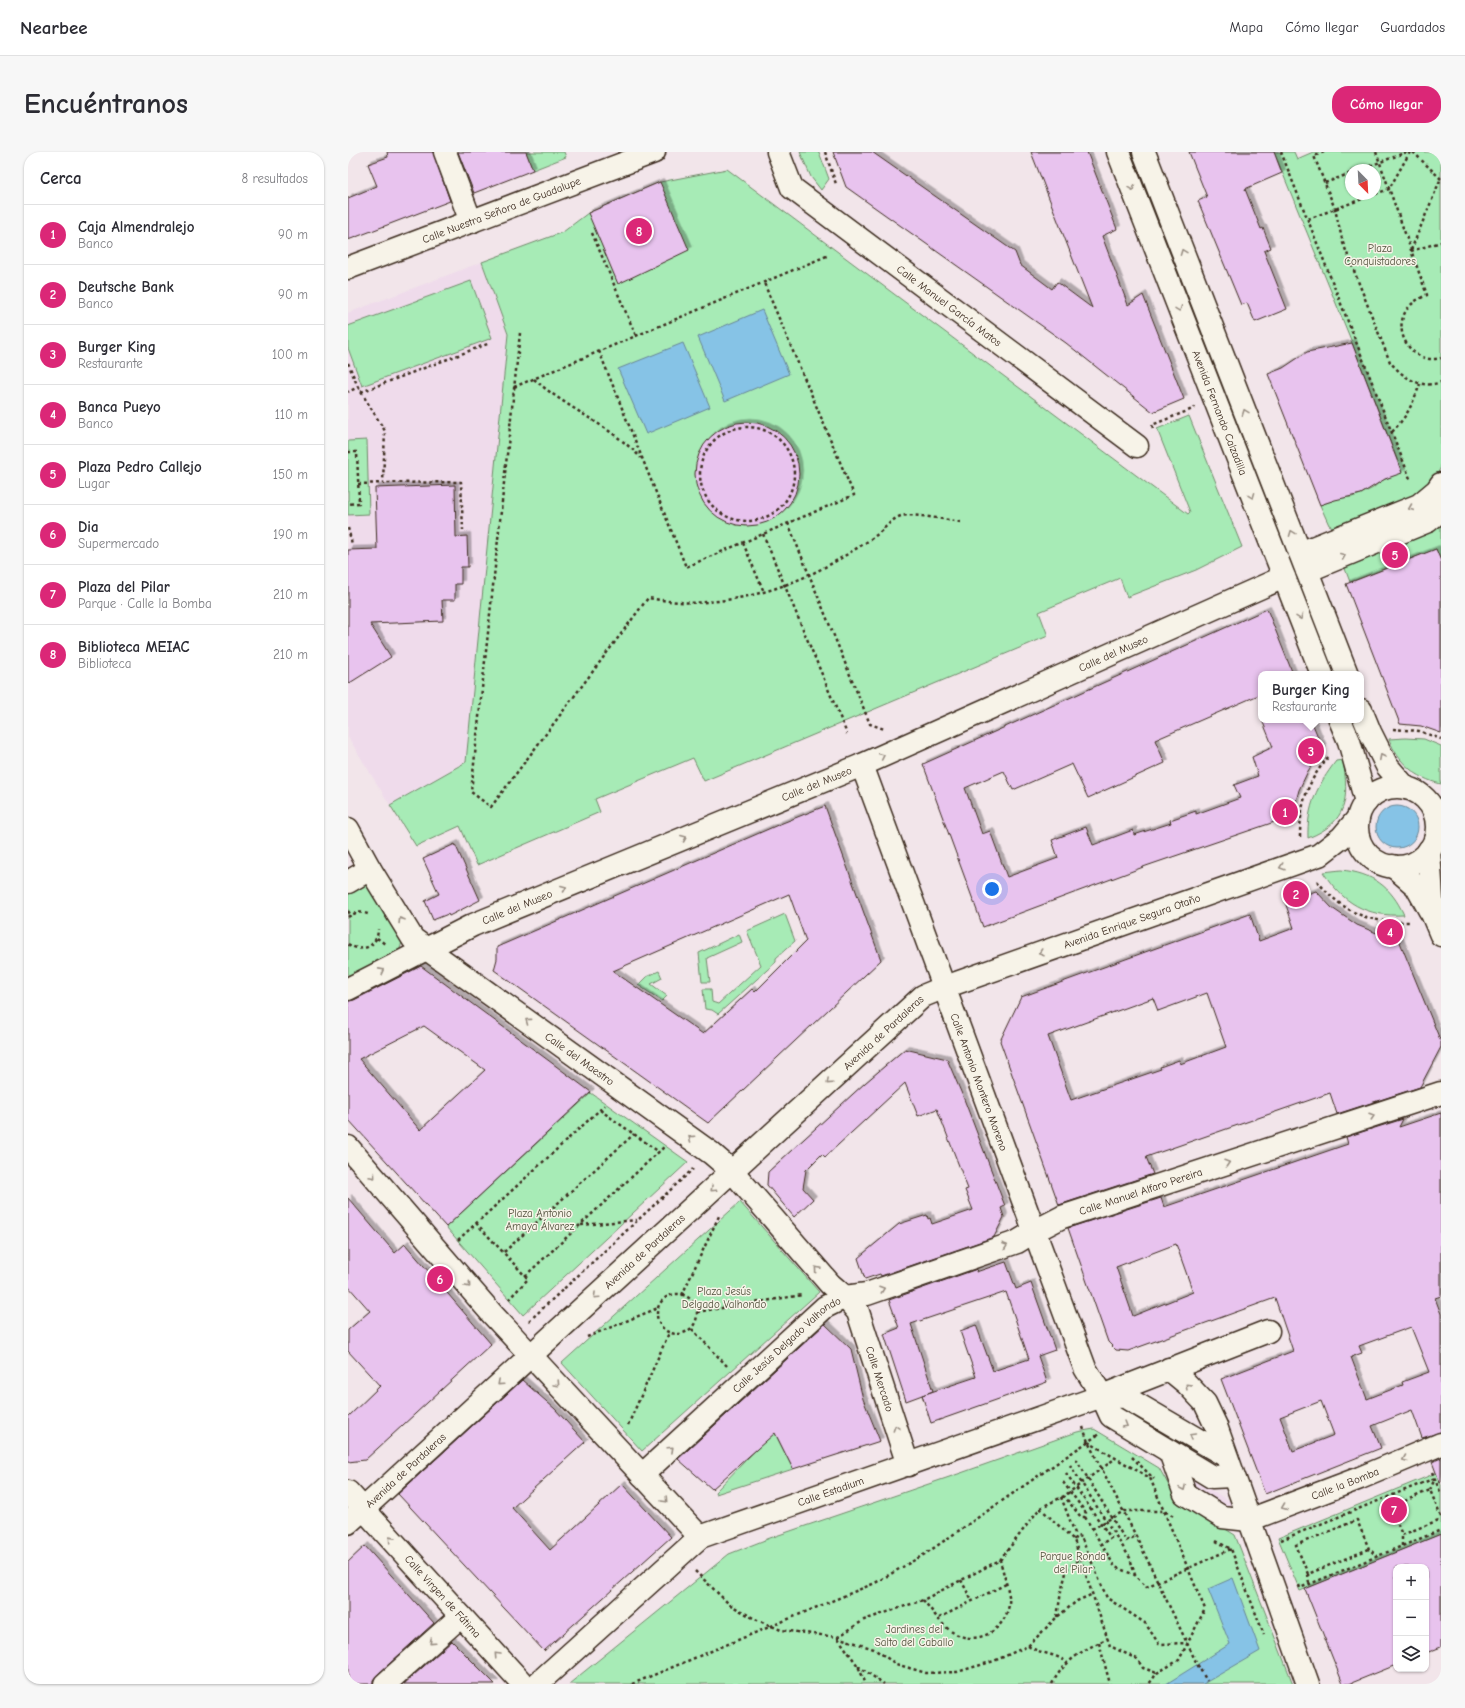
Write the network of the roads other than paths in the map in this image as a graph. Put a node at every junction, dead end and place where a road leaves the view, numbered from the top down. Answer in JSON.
{"nodes":[{"id":1,"x":445,"y":152,"type":"edge"},
{"id":2,"x":654,"y":152,"type":"edge"},
{"id":3,"x":778,"y":152,"type":"edge"},
{"id":4,"x":1118,"y":152,"type":"edge"},
{"id":5,"x":1144,"y":152,"type":"edge"},
{"id":6,"x":630,"y":156,"type":"edge"},
{"id":7,"x":471,"y":222,"type":"junction"},
{"id":8,"x":348,"y":268,"type":"edge"},
{"id":9,"x":1137,"y":446,"type":"dead end"},
{"id":10,"x":1441,"y":484,"type":"edge"},
{"id":11,"x":1441,"y":510,"type":"edge"},
{"id":12,"x":1303,"y":562,"type":"junction"},
{"id":13,"x":1284,"y":577,"type":"junction"},
{"id":14,"x":1321,"y":671,"type":"edge"},
{"id":15,"x":1346,"y":671,"type":"edge"},
{"id":16,"x":1364,"y":717,"type":"edge"},
{"id":17,"x":1341,"y":723,"type":"edge"},
{"id":18,"x":862,"y":765,"type":"junction"},
{"id":19,"x":1424,"y":794,"type":"edge"},
{"id":20,"x":1362,"y":810,"type":"junction"},
{"id":21,"x":348,"y":828,"type":"edge"},
{"id":22,"x":1429,"y":850,"type":"junction"},
{"id":23,"x":1393,"y":866,"type":"junction"},
{"id":24,"x":370,"y":869,"type":"junction"},
{"id":25,"x":348,"y":882,"type":"edge"},
{"id":26,"x":1437,"y":925,"type":"edge"},
{"id":27,"x":426,"y":949,"type":"junction"},
{"id":28,"x":945,"y":986,"type":"junction"},
{"id":29,"x":348,"y":989,"type":"edge"},
{"id":30,"x":1441,"y":1093,"type":"edge"},
{"id":31,"x":348,"y":1147,"type":"edge"},
{"id":32,"x":732,"y":1172,"type":"junction"},
{"id":33,"x":1035,"y":1231,"type":"junction"},
{"id":34,"x":845,"y":1297,"type":"junction"},
{"id":35,"x":1268,"y":1331,"type":"dead end"},
{"id":36,"x":530,"y":1356,"type":"junction"},
{"id":37,"x":1168,"y":1369,"type":"junction"},
{"id":38,"x":1102,"y":1396,"type":"junction"},
{"id":39,"x":1441,"y":1444,"type":"edge"},
{"id":40,"x":1170,"y":1452,"type":"junction"},
{"id":41,"x":1226,"y":1456,"type":"junction"},
{"id":42,"x":908,"y":1465,"type":"junction"},
{"id":43,"x":642,"y":1475,"type":"junction"},
{"id":44,"x":1233,"y":1476,"type":"junction"},
{"id":45,"x":348,"y":1492,"type":"edge"},
{"id":46,"x":356,"y":1516,"type":"edge"},
{"id":47,"x":1249,"y":1520,"type":"junction"},
{"id":48,"x":700,"y":1537,"type":"junction"},
{"id":49,"x":461,"y":1616,"type":"junction"},
{"id":50,"x":385,"y":1684,"type":"edge"},
{"id":51,"x":523,"y":1684,"type":"edge"},
{"id":52,"x":537,"y":1684,"type":"edge"},
{"id":53,"x":1308,"y":1684,"type":"edge"}],
"edges":[{"from":1,"to":7,"type":"street"},
{"from":2,"to":6,"type":"street","name":"Calle Nuestra Señora de Guadalupe"},
{"from":3,"to":9,"type":"street","name":"Calle Manuel García Matos"},
{"from":4,"to":13,"type":"street","name":"Avenida Fernando Calzadilla","one_way":true},
{"from":12,"to":5,"type":"street","one_way":true},
{"from":6,"to":7,"type":"street","name":"Calle Nuestra Señora de Guadalupe"},
{"from":7,"to":8,"type":"street","name":"Calle Nuestra Señora de Guadalupe"},
{"from":10,"to":12,"type":"street","one_way":true},
{"from":12,"to":11,"type":"street","one_way":true},
{"from":12,"to":15,"type":"street"},
{"from":13,"to":14,"type":"street","name":"Avenida Fernando Calzadilla","one_way":true},
{"from":18,"to":13,"type":"street","name":"Calle del Museo","one_way":true},
{"from":19,"to":16,"type":"street","one_way":true},
{"from":17,"to":20,"type":"street"},
{"from":27,"to":18,"type":"street","name":"Calle del Museo","one_way":true},
{"from":18,"to":28,"type":"street","name":"Calle Antonio Montero Moreno"},
{"from":19,"to":20,"type":"street"},
{"from":19,"to":22,"type":"street"},
{"from":20,"to":23,"type":"street"},
{"from":20,"to":28,"type":"street","name":"Avenida Enrique Segura Otaño","one_way":true},
{"from":21,"to":24,"type":"street","name":"Calle del Maestro"},
{"from":22,"to":23,"type":"street"},
{"from":22,"to":26,"type":"street"},
{"from":23,"to":26,"type":"street"},
{"from":24,"to":25,"type":"street"},
{"from":27,"to":24,"type":"street","name":"Calle del Maestro","one_way":true},
{"from":29,"to":27,"type":"street","name":"Calle del Museo","one_way":true},
{"from":32,"to":27,"type":"street","name":"Calle del Maestro","one_way":true},
{"from":28,"to":32,"type":"street","name":"Avenida de Pardaleras","one_way":true},
{"from":28,"to":33,"type":"street","name":"Calle Antonio Montero Moreno"},
{"from":33,"to":30,"type":"street","name":"Calle Manuel Alfaro Pereira","one_way":true},
{"from":31,"to":36,"type":"street","one_way":true},
{"from":34,"to":32,"type":"street","name":"Calle Jesús Delgado Valhondo","one_way":true},
{"from":32,"to":36,"type":"street","name":"Avenida de Pardaleras","one_way":true},
{"from":34,"to":33,"type":"street","name":"Calle Manuel Alfaro Pereira","one_way":true},
{"from":33,"to":38,"type":"street","name":"Calle Antonio Montero Moreno"},
{"from":42,"to":34,"type":"street","name":"Calle Mercado","one_way":true},
{"from":43,"to":34,"type":"street","name":"Calle Jesús Delgado Valhondo","one_way":true},
{"from":35,"to":37,"type":"street","name":"Calle Estadium"},
{"from":36,"to":43,"type":"street","one_way":true},
{"from":36,"to":46,"type":"street","name":"Avenida de Pardaleras","one_way":true},
{"from":37,"to":38,"type":"street","name":"Calle Estadium"},
{"from":41,"to":37,"type":"street","one_way":true},
{"from":38,"to":40,"type":"street","name":"Calle Antonio Montero Moreno","one_way":true},
{"from":41,"to":38,"type":"street","one_way":true},
{"from":38,"to":42,"type":"street","name":"Calle Estadium"},
{"from":39,"to":47,"type":"street","name":"Calle la Bomba","one_way":true},
{"from":40,"to":44,"type":"street","name":"Calle Antonio Montero Moreno"},
{"from":40,"to":47,"type":"street","one_way":true},
{"from":41,"to":44,"type":"street"},
{"from":42,"to":48,"type":"street","name":"Calle Estadium"},
{"from":43,"to":48,"type":"street","one_way":true},
{"from":44,"to":47,"type":"street"},
{"from":45,"to":46,"type":"street","name":"Calle Virgen de Fátima"},
{"from":49,"to":46,"type":"street","name":"Calle Virgen de Fátima","one_way":true},
{"from":47,"to":53,"type":"street"},
{"from":48,"to":52,"type":"street","name":"Calle Estadium"},
{"from":49,"to":50,"type":"street","one_way":true},
{"from":51,"to":49,"type":"street","name":"Calle Virgen de Fátima","one_way":true}]}
